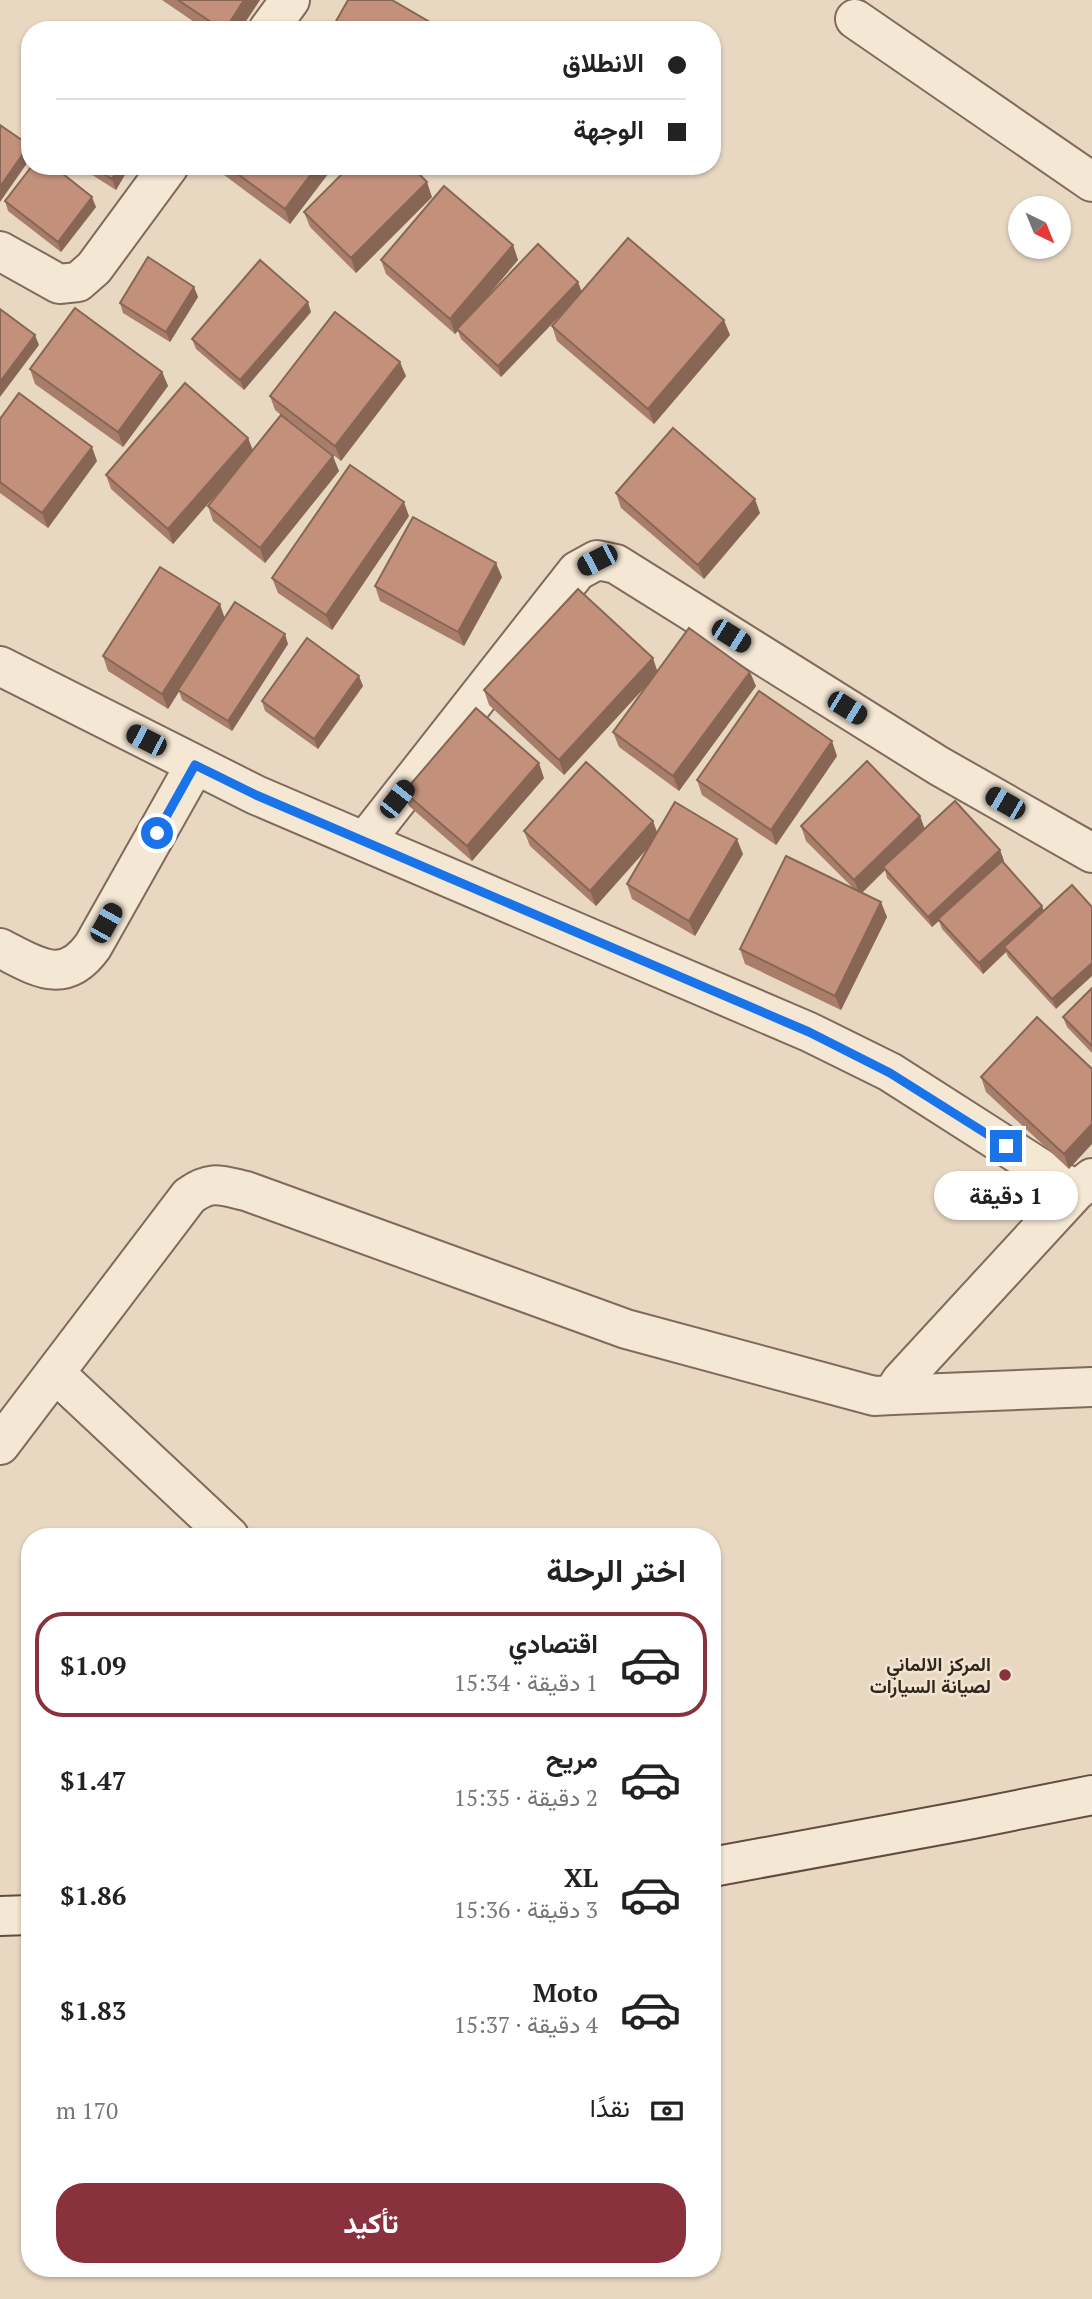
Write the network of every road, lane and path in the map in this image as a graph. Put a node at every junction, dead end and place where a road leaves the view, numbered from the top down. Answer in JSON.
{"nodes":[{"id":1,"x":290,"y":0,"type":"edge"},
{"id":2,"x":855,"y":19,"type":"dead end"},
{"id":3,"x":275,"y":21,"type":"edge"},
{"id":4,"x":162,"y":175,"type":"edge"},
{"id":5,"x":1092,"y":182,"type":"edge"},
{"id":6,"x":0,"y":251,"type":"edge"},
{"id":7,"x":0,"y":666,"type":"edge"},
{"id":8,"x":195,"y":765,"type":"junction"},
{"id":9,"x":365,"y":841,"type":"junction"},
{"id":10,"x":1092,"y":853,"type":"edge"},
{"id":11,"x":0,"y":948,"type":"edge"},
{"id":12,"x":1084,"y":1184,"type":"edge"},
{"id":13,"x":55,"y":1373,"type":"junction"},
{"id":14,"x":1092,"y":1387,"type":"edge"},
{"id":15,"x":892,"y":1395,"type":"junction"},
{"id":16,"x":0,"y":1445,"type":"edge"},
{"id":17,"x":220,"y":1528,"type":"edge"},
{"id":18,"x":1092,"y":1795,"type":"edge"},
{"id":19,"x":721,"y":1865,"type":"edge"},
{"id":20,"x":21,"y":1915,"type":"edge"},
{"id":21,"x":0,"y":1916,"type":"edge"}],
"edges":[{"from":1,"to":3,"type":"street"},
{"from":2,"to":5,"type":"street"},
{"from":4,"to":6,"type":"street"},
{"from":7,"to":8,"type":"street"},
{"from":8,"to":9,"type":"street"},
{"from":8,"to":11,"type":"street"},
{"from":9,"to":10,"type":"street"},
{"from":9,"to":12,"type":"street"},
{"from":12,"to":15,"type":"street"},
{"from":13,"to":15,"type":"street"},
{"from":13,"to":16,"type":"street"},
{"from":13,"to":17,"type":"street"},
{"from":14,"to":15,"type":"street"},
{"from":18,"to":19,"type":"street"},
{"from":20,"to":21,"type":"street"}]}
